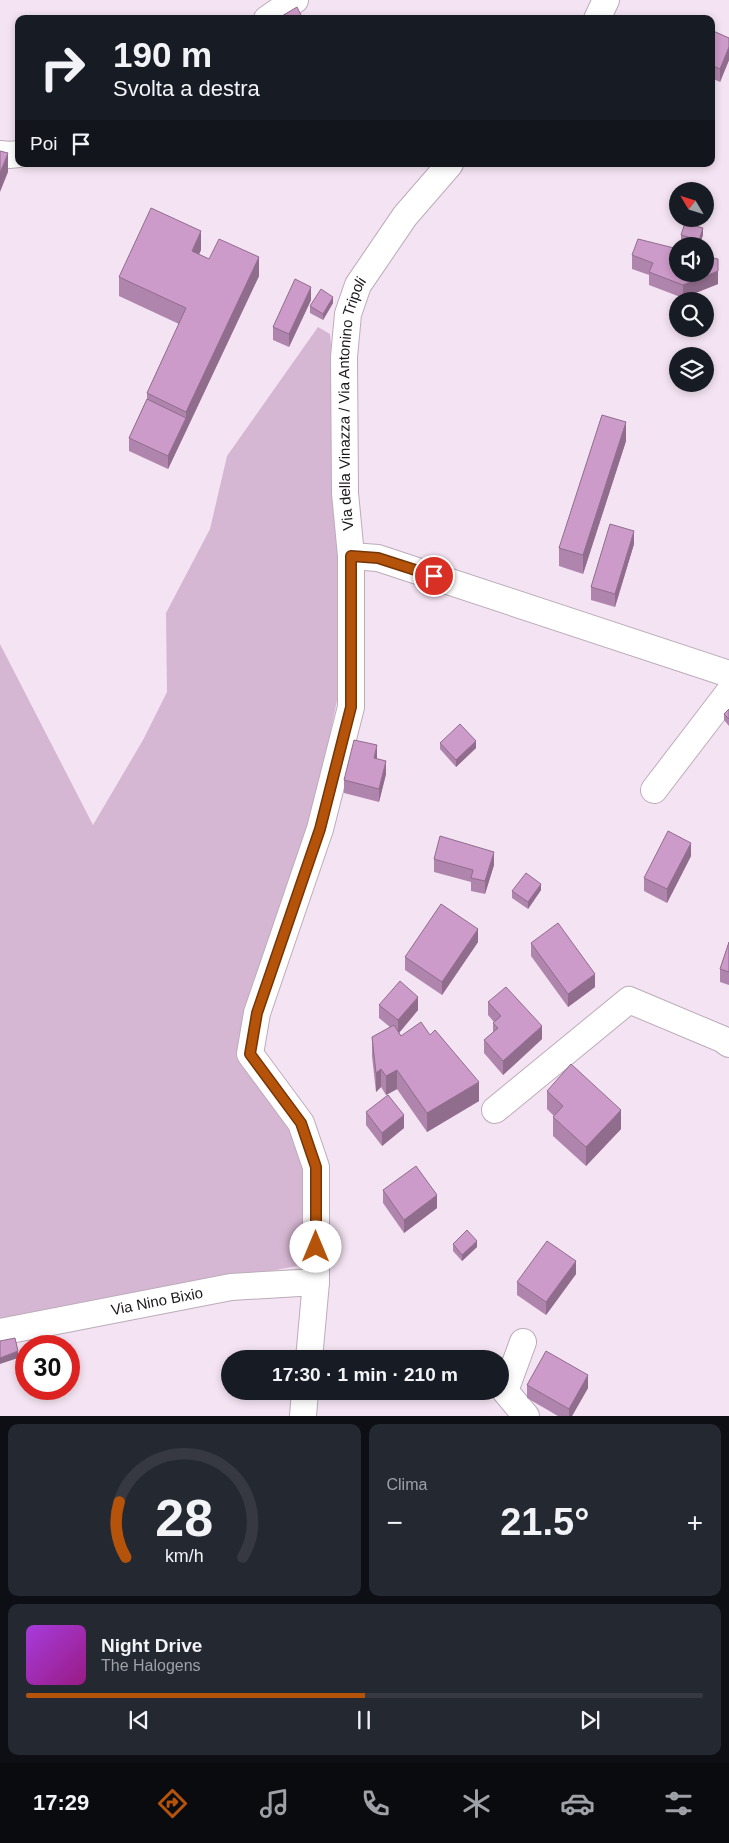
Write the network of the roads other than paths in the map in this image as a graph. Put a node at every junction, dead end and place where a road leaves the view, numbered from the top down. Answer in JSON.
{"nodes":[{"id":1,"x":295,"y":0,"type":"edge"},
{"id":2,"x":606,"y":0,"type":"edge"},
{"id":3,"x":273,"y":15,"type":"edge"},
{"id":4,"x":599,"y":15,"type":"edge"},
{"id":5,"x":0,"y":154,"type":"edge"},
{"id":6,"x":15,"y":154,"type":"edge"},
{"id":7,"x":447,"y":167,"type":"edge"},
{"id":8,"x":351,"y":556,"type":"junction"},
{"id":9,"x":729,"y":674,"type":"edge"},
{"id":10,"x":729,"y":692,"type":"edge"},
{"id":11,"x":654,"y":790,"type":"dead end"},
{"id":12,"x":729,"y":1044,"type":"edge"},
{"id":13,"x":495,"y":1110,"type":"dead end"},
{"id":14,"x":316,"y":1282,"type":"junction"},
{"id":15,"x":0,"y":1332,"type":"edge"},
{"id":16,"x":523,"y":1342,"type":"dead end"},
{"id":17,"x":309,"y":1350,"type":"edge"},
{"id":18,"x":304,"y":1400,"type":"edge"},
{"id":19,"x":303,"y":1416,"type":"edge"},
{"id":20,"x":526,"y":1416,"type":"edge"}],
"edges":[{"from":1,"to":3,"type":"street"},
{"from":2,"to":4,"type":"street"},
{"from":5,"to":6,"type":"street"},
{"from":7,"to":8,"type":"street","name":"Via della Vinazza / Via Antonino Tripoli"},
{"from":8,"to":9,"type":"street"},
{"from":8,"to":14,"type":"street","name":"Via della Vinazza / Via Antonino Tripoli"},
{"from":10,"to":11,"type":"street"},
{"from":12,"to":13,"type":"street"},
{"from":14,"to":15,"type":"street","name":"Via Nino Bixio"},
{"from":14,"to":17,"type":"street","name":"Via della Vinazza / Via Antonino Tripoli"},
{"from":16,"to":20,"type":"street"},
{"from":18,"to":19,"type":"street"}]}
